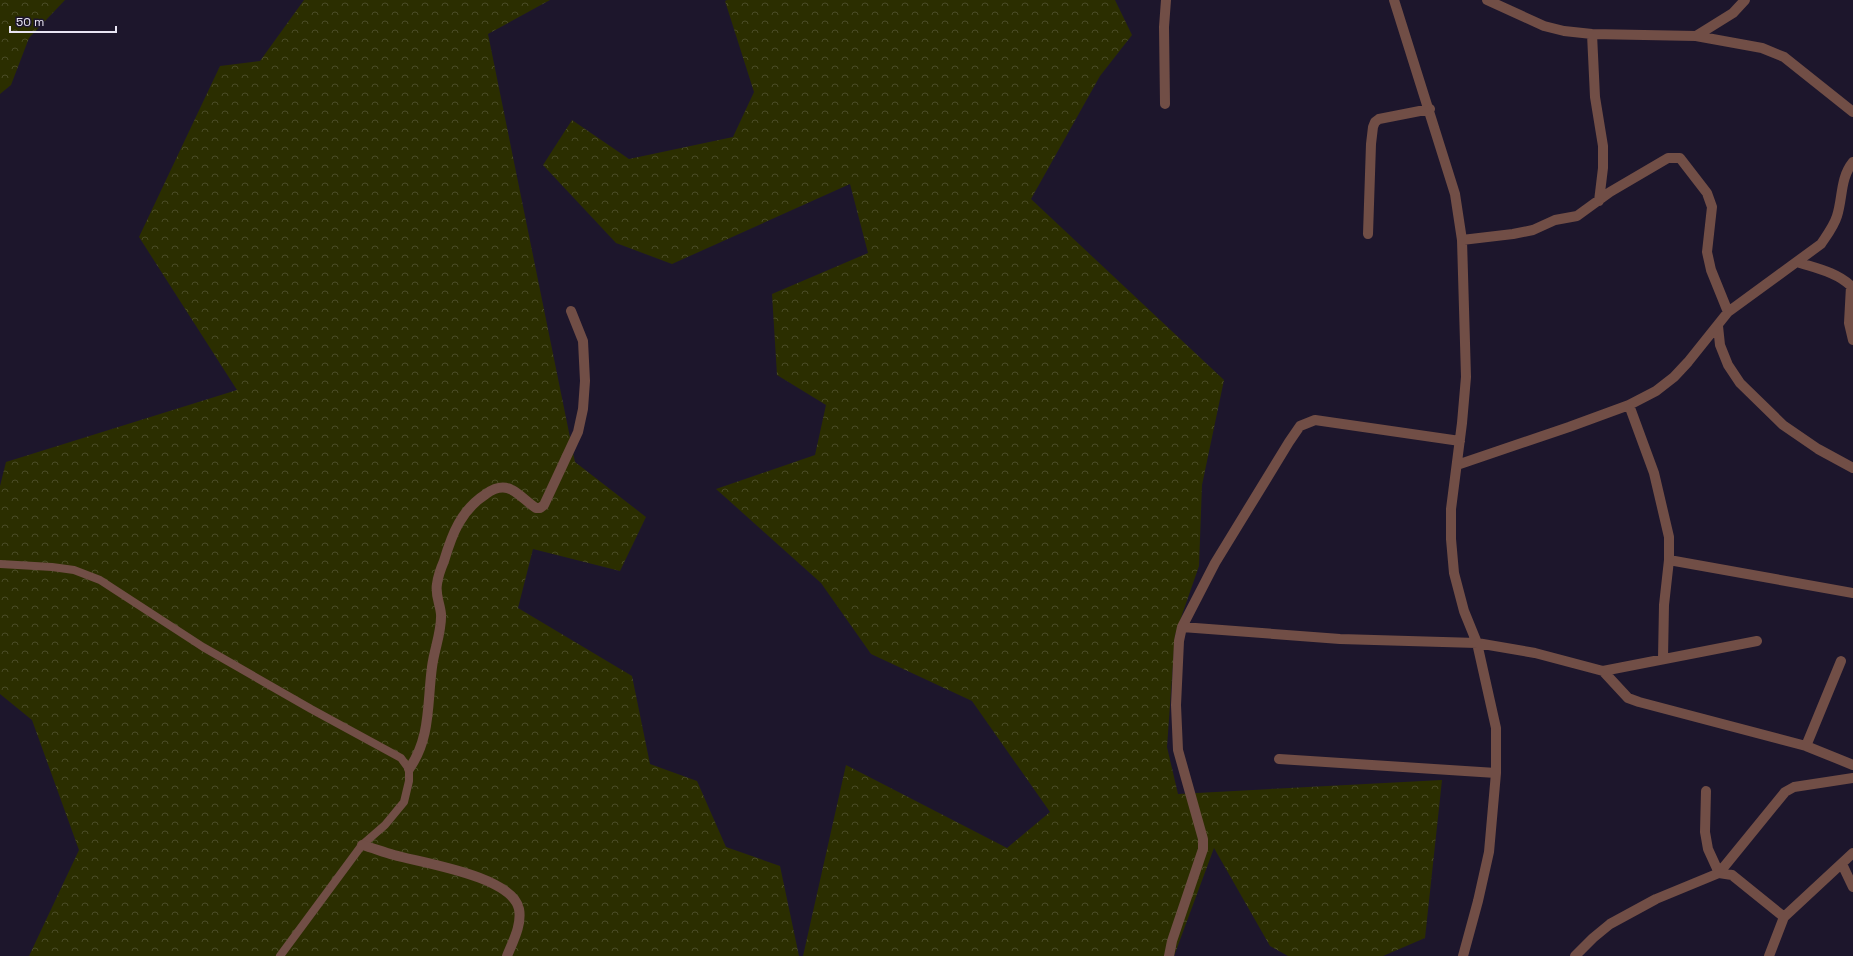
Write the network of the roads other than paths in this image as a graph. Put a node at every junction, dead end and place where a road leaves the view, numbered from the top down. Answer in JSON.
{"nodes":[{"id":1,"x":1166,"y":0,"type":"edge"},
{"id":2,"x":1394,"y":0,"type":"edge"},
{"id":3,"x":1487,"y":0,"type":"edge"},
{"id":4,"x":1745,"y":0,"type":"edge"},
{"id":5,"x":1592,"y":34,"type":"junction"},
{"id":6,"x":1696,"y":36,"type":"junction"},
{"id":7,"x":1165,"y":104,"type":"dead end"},
{"id":8,"x":1430,"y":109,"type":"junction"},
{"id":9,"x":1853,"y":112,"type":"edge"},
{"id":10,"x":1853,"y":162,"type":"edge"},
{"id":11,"x":1599,"y":201,"type":"junction"},
{"id":12,"x":1368,"y":234,"type":"dead end"},
{"id":13,"x":1462,"y":240,"type":"junction"},
{"id":14,"x":1797,"y":262,"type":"junction"},
{"id":15,"x":571,"y":311,"type":"dead end"},
{"id":16,"x":1728,"y":312,"type":"junction"},
{"id":17,"x":1718,"y":326,"type":"junction"},
{"id":18,"x":1853,"y":340,"type":"edge"},
{"id":19,"x":1629,"y":404,"type":"junction"},
{"id":20,"x":1460,"y":441,"type":"junction"},
{"id":21,"x":1457,"y":464,"type":"junction"},
{"id":22,"x":1853,"y":468,"type":"edge"},
{"id":23,"x":1669,"y":560,"type":"junction"},
{"id":24,"x":0,"y":564,"type":"edge"},
{"id":25,"x":1853,"y":593,"type":"edge"},
{"id":26,"x":1182,"y":627,"type":"junction"},
{"id":27,"x":1757,"y":640,"type":"dead end"},
{"id":28,"x":1477,"y":643,"type":"junction"},
{"id":29,"x":1664,"y":658,"type":"junction"},
{"id":30,"x":1840,"y":660,"type":"dead end"},
{"id":31,"x":1603,"y":671,"type":"junction"},
{"id":32,"x":1806,"y":746,"type":"junction"},
{"id":33,"x":1279,"y":759,"type":"dead end"},
{"id":34,"x":1853,"y":765,"type":"edge"},
{"id":35,"x":409,"y":769,"type":"junction"},
{"id":36,"x":1496,"y":773,"type":"junction"},
{"id":37,"x":1853,"y":778,"type":"edge"},
{"id":38,"x":1706,"y":791,"type":"dead end"},
{"id":39,"x":362,"y":845,"type":"junction"},
{"id":40,"x":1853,"y":853,"type":"edge"},
{"id":41,"x":1842,"y":864,"type":"junction"},
{"id":42,"x":1718,"y":872,"type":"junction"},
{"id":43,"x":1853,"y":887,"type":"edge"},
{"id":44,"x":1784,"y":917,"type":"junction"},
{"id":45,"x":280,"y":956,"type":"edge"},
{"id":46,"x":507,"y":956,"type":"edge"},
{"id":47,"x":1169,"y":956,"type":"edge"},
{"id":48,"x":1463,"y":956,"type":"edge"},
{"id":49,"x":1575,"y":956,"type":"edge"},
{"id":50,"x":1769,"y":956,"type":"edge"}],
"edges":[{"from":1,"to":7,"type":"street"},
{"from":2,"to":8,"type":"street"},
{"from":3,"to":5,"type":"street"},
{"from":4,"to":6,"type":"street"},
{"from":5,"to":6,"type":"street"},
{"from":5,"to":11,"type":"street"},
{"from":6,"to":9,"type":"street"},
{"from":8,"to":12,"type":"street"},
{"from":8,"to":13,"type":"street"},
{"from":10,"to":14,"type":"street"},
{"from":11,"to":13,"type":"street"},
{"from":11,"to":16,"type":"street"},
{"from":13,"to":20,"type":"street"},
{"from":14,"to":16,"type":"street"},
{"from":14,"to":18,"type":"street"},
{"from":15,"to":35,"type":"street"},
{"from":16,"to":17,"type":"street"},
{"from":17,"to":19,"type":"street"},
{"from":17,"to":22,"type":"street"},
{"from":19,"to":21,"type":"street"},
{"from":19,"to":23,"type":"street"},
{"from":20,"to":21,"type":"street"},
{"from":20,"to":26,"type":"street"},
{"from":21,"to":28,"type":"street"},
{"from":23,"to":25,"type":"street"},
{"from":23,"to":29,"type":"street"},
{"from":24,"to":35,"type":"lane"},
{"from":26,"to":28,"type":"street"},
{"from":26,"to":47,"type":"street"},
{"from":27,"to":29,"type":"street"},
{"from":28,"to":31,"type":"street"},
{"from":28,"to":36,"type":"street"},
{"from":29,"to":31,"type":"street"},
{"from":30,"to":32,"type":"street"},
{"from":31,"to":32,"type":"street"},
{"from":32,"to":34,"type":"street"},
{"from":33,"to":36,"type":"street"},
{"from":35,"to":39,"type":"lane"},
{"from":36,"to":48,"type":"street"},
{"from":37,"to":42,"type":"street"},
{"from":38,"to":42,"type":"street"},
{"from":39,"to":45,"type":"lane"},
{"from":39,"to":46,"type":"street"},
{"from":40,"to":41,"type":"street"},
{"from":41,"to":43,"type":"street"},
{"from":41,"to":44,"type":"street"},
{"from":42,"to":44,"type":"street"},
{"from":42,"to":49,"type":"street"},
{"from":44,"to":50,"type":"street"}]}
